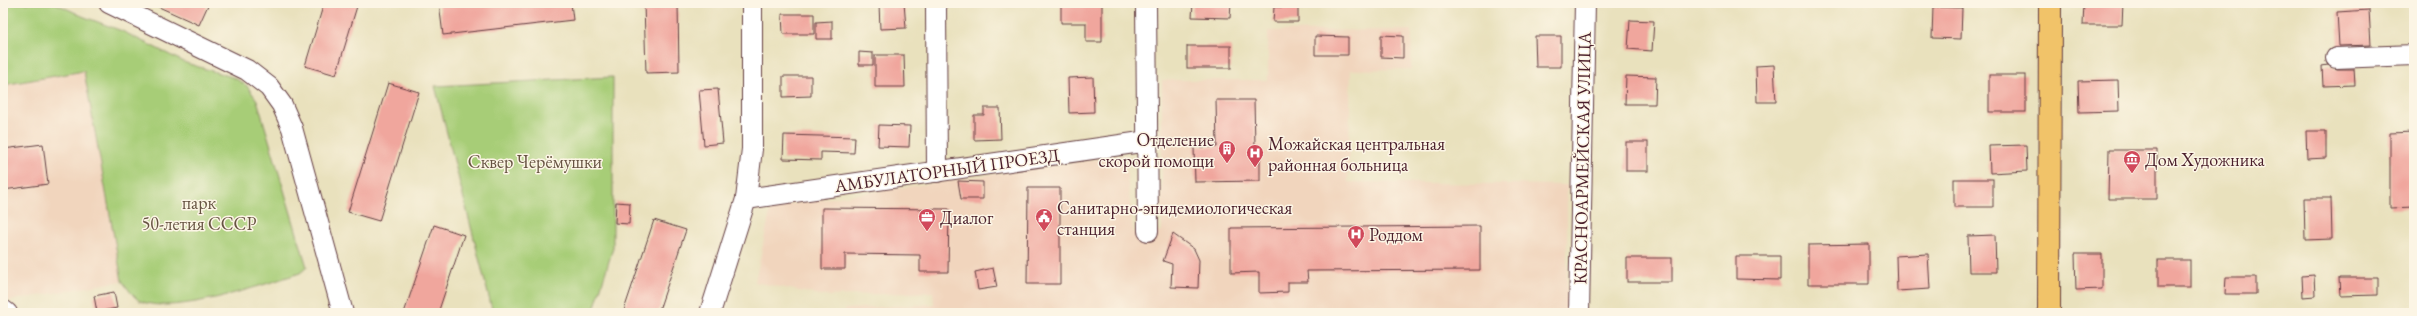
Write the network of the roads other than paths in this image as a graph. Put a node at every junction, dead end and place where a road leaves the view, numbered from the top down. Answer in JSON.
{"nodes":[{"id":1,"x":109,"y":3,"type":"edge"},
{"id":2,"x":752,"y":3,"type":"edge"},
{"id":3,"x":936,"y":3,"type":"edge"},
{"id":4,"x":1146,"y":3,"type":"edge"},
{"id":5,"x":1585,"y":3,"type":"edge"},
{"id":6,"x":2050,"y":3,"type":"edge"},
{"id":7,"x":2414,"y":55,"type":"edge"},
{"id":8,"x":2336,"y":58,"type":"dead end"},
{"id":9,"x":1148,"y":141,"type":"junction"},
{"id":10,"x":937,"y":172,"type":"junction"},
{"id":11,"x":746,"y":199,"type":"junction"},
{"id":12,"x":1148,"y":231,"type":"dead end"},
{"id":13,"x":3,"y":310,"type":"edge"},
{"id":14,"x":7,"y":313,"type":"edge"},
{"id":15,"x":344,"y":313,"type":"edge"},
{"id":16,"x":710,"y":313,"type":"edge"},
{"id":17,"x":1579,"y":313,"type":"edge"},
{"id":18,"x":2049,"y":313,"type":"edge"}],
"edges":[{"from":1,"to":15,"type":"street"},
{"from":2,"to":11,"type":"street"},
{"from":3,"to":10,"type":"street"},
{"from":4,"to":9,"type":"street"},
{"from":5,"to":17,"type":"street","name":"КРАСНОАРМЕЙСКАЯ УЛИЦА"},
{"from":6,"to":18,"type":"main road"},
{"from":7,"to":8,"type":"street"},
{"from":9,"to":10,"type":"street","name":"АМБУЛАТОРНЫЙ ПРОЕЗД"},
{"from":9,"to":12,"type":"street"},
{"from":10,"to":11,"type":"street","name":"АМБУЛАТОРНЫЙ ПРОЕЗД"},
{"from":11,"to":16,"type":"street"},
{"from":13,"to":14,"type":"street"}]}
